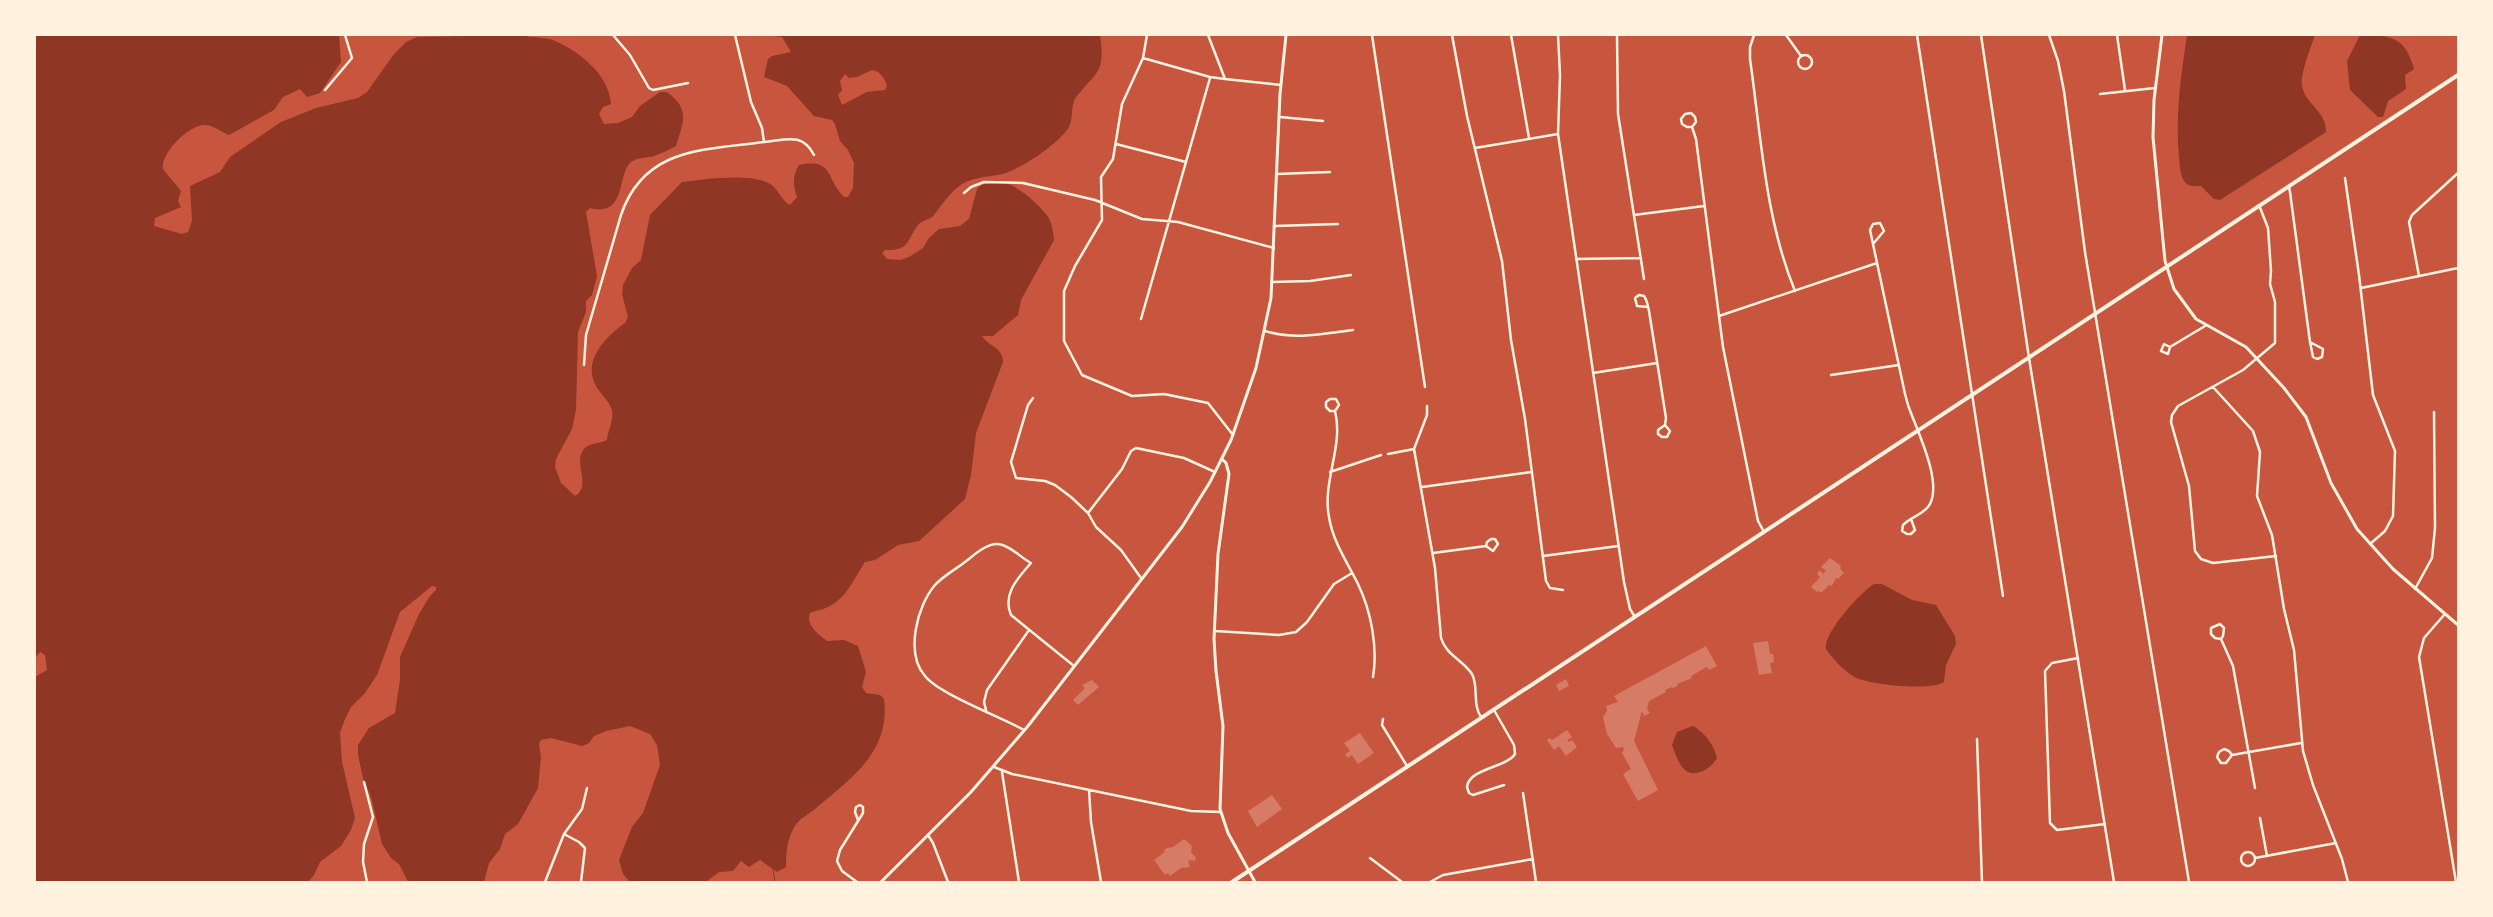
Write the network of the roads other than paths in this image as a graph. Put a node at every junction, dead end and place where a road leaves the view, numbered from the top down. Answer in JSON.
{"nodes":[{"id":1,"x":345,"y":35,"type":"edge"},
{"id":2,"x":613,"y":35,"type":"edge"},
{"id":3,"x":735,"y":35,"type":"edge"},
{"id":4,"x":1147,"y":35,"type":"edge"},
{"id":5,"x":1208,"y":35,"type":"edge"},
{"id":6,"x":1286,"y":35,"type":"edge"},
{"id":7,"x":1372,"y":35,"type":"edge"},
{"id":8,"x":1452,"y":35,"type":"edge"},
{"id":9,"x":1511,"y":35,"type":"edge"},
{"id":10,"x":1558,"y":35,"type":"edge"},
{"id":11,"x":1617,"y":35,"type":"edge"},
{"id":12,"x":1754,"y":35,"type":"edge"},
{"id":13,"x":1786,"y":35,"type":"edge"},
{"id":14,"x":1917,"y":35,"type":"edge"},
{"id":15,"x":1981,"y":35,"type":"edge"},
{"id":16,"x":2049,"y":35,"type":"edge"},
{"id":17,"x":2117,"y":35,"type":"edge"},
{"id":18,"x":2162,"y":35,"type":"edge"},
{"id":19,"x":1801,"y":56,"type":"junction"},
{"id":20,"x":1144,"y":58,"type":"junction"},
{"id":21,"x":2458,"y":75,"type":"edge"},
{"id":22,"x":1210,"y":77,"type":"junction"},
{"id":23,"x":1225,"y":79,"type":"junction"},
{"id":24,"x":688,"y":83,"type":"dead end"},
{"id":25,"x":1281,"y":85,"type":"junction"},
{"id":26,"x":2155,"y":88,"type":"junction"},
{"id":27,"x":325,"y":90,"type":"dead end"},
{"id":28,"x":2125,"y":90,"type":"junction"},
{"id":29,"x":2100,"y":94,"type":"dead end"},
{"id":30,"x":1280,"y":117,"type":"junction"},
{"id":31,"x":1323,"y":122,"type":"dead end"},
{"id":32,"x":1692,"y":127,"type":"junction"},
{"id":33,"x":1558,"y":134,"type":"junction"},
{"id":34,"x":1529,"y":138,"type":"junction"},
{"id":35,"x":764,"y":142,"type":"junction"},
{"id":36,"x":1116,"y":144,"type":"junction"},
{"id":37,"x":1474,"y":148,"type":"junction"},
{"id":38,"x":814,"y":155,"type":"dead end"},
{"id":39,"x":1186,"y":162,"type":"junction"},
{"id":40,"x":1330,"y":172,"type":"dead end"},
{"id":41,"x":2458,"y":173,"type":"edge"},
{"id":42,"x":1277,"y":174,"type":"junction"},
{"id":43,"x":2345,"y":178,"type":"dead end"},
{"id":44,"x":2289,"y":186,"type":"junction"},
{"id":45,"x":964,"y":194,"type":"dead end"},
{"id":46,"x":1102,"y":202,"type":"junction"},
{"id":47,"x":2259,"y":205,"type":"junction"},
{"id":48,"x":1704,"y":206,"type":"junction"},
{"id":49,"x":1634,"y":215,"type":"junction"},
{"id":50,"x":1169,"y":221,"type":"junction"},
{"id":51,"x":1338,"y":224,"type":"dead end"},
{"id":52,"x":1275,"y":226,"type":"junction"},
{"id":53,"x":1873,"y":244,"type":"junction"},
{"id":54,"x":1274,"y":248,"type":"junction"},
{"id":55,"x":1641,"y":258,"type":"junction"},
{"id":56,"x":1576,"y":259,"type":"junction"},
{"id":57,"x":1877,"y":263,"type":"junction"},
{"id":58,"x":2166,"y":266,"type":"junction"},
{"id":59,"x":2458,"y":268,"type":"edge"},
{"id":60,"x":1351,"y":275,"type":"dead end"},
{"id":61,"x":2418,"y":276,"type":"junction"},
{"id":62,"x":1644,"y":279,"type":"dead end"},
{"id":63,"x":1272,"y":282,"type":"junction"},
{"id":64,"x":2361,"y":288,"type":"junction"},
{"id":65,"x":1795,"y":291,"type":"junction"},
{"id":66,"x":1648,"y":307,"type":"junction"},
{"id":67,"x":2096,"y":314,"type":"junction"},
{"id":68,"x":1719,"y":316,"type":"junction"},
{"id":69,"x":1141,"y":319,"type":"dead end"},
{"id":70,"x":2205,"y":326,"type":"junction"},
{"id":71,"x":1353,"y":330,"type":"dead end"},
{"id":72,"x":1265,"y":331,"type":"junction"},
{"id":73,"x":2310,"y":342,"type":"junction"},
{"id":74,"x":2170,"y":347,"type":"junction"},
{"id":75,"x":2029,"y":358,"type":"junction"},
{"id":76,"x":2258,"y":359,"type":"junction"},
{"id":77,"x":1657,"y":363,"type":"junction"},
{"id":78,"x":584,"y":365,"type":"dead end"},
{"id":79,"x":1899,"y":365,"type":"junction"},
{"id":80,"x":1593,"y":373,"type":"junction"},
{"id":81,"x":1831,"y":375,"type":"dead end"},
{"id":82,"x":1425,"y":387,"type":"dead end"},
{"id":83,"x":2212,"y":387,"type":"junction"},
{"id":84,"x":1972,"y":395,"type":"junction"},
{"id":85,"x":1033,"y":398,"type":"dead end"},
{"id":86,"x":1427,"y":406,"type":"dead end"},
{"id":87,"x":1334,"y":411,"type":"junction"},
{"id":88,"x":2434,"y":412,"type":"dead end"},
{"id":89,"x":1665,"y":425,"type":"junction"},
{"id":90,"x":1917,"y":431,"type":"junction"},
{"id":91,"x":1233,"y":435,"type":"junction"},
{"id":92,"x":1414,"y":449,"type":"junction"},
{"id":93,"x":1388,"y":454,"type":"dead end"},
{"id":94,"x":1381,"y":455,"type":"dead end"},
{"id":95,"x":1222,"y":459,"type":"junction"},
{"id":96,"x":1215,"y":472,"type":"junction"},
{"id":97,"x":1330,"y":472,"type":"junction"},
{"id":98,"x":1532,"y":472,"type":"junction"},
{"id":99,"x":1422,"y":487,"type":"junction"},
{"id":100,"x":1088,"y":513,"type":"junction"},
{"id":101,"x":1911,"y":519,"type":"junction"},
{"id":102,"x":1764,"y":532,"type":"junction"},
{"id":103,"x":2370,"y":544,"type":"junction"},
{"id":104,"x":1486,"y":546,"type":"junction"},
{"id":105,"x":1618,"y":546,"type":"junction"},
{"id":106,"x":1433,"y":553,"type":"junction"},
{"id":107,"x":1543,"y":556,"type":"junction"},
{"id":108,"x":2276,"y":556,"type":"junction"},
{"id":109,"x":1352,"y":573,"type":"junction"},
{"id":110,"x":1141,"y":578,"type":"junction"},
{"id":111,"x":2415,"y":588,"type":"junction"},
{"id":112,"x":1563,"y":590,"type":"dead end"},
{"id":113,"x":2003,"y":596,"type":"dead end"},
{"id":114,"x":2444,"y":615,"type":"junction"},
{"id":115,"x":1635,"y":617,"type":"junction"},
{"id":116,"x":2458,"y":625,"type":"edge"},
{"id":117,"x":1029,"y":630,"type":"junction"},
{"id":118,"x":1215,"y":631,"type":"junction"},
{"id":119,"x":2221,"y":639,"type":"junction"},
{"id":120,"x":2078,"y":658,"type":"junction"},
{"id":121,"x":1074,"y":666,"type":"junction"},
{"id":122,"x":1373,"y":677,"type":"dead end"},
{"id":123,"x":1494,"y":710,"type":"junction"},
{"id":124,"x":987,"y":711,"type":"junction"},
{"id":125,"x":1383,"y":719,"type":"dead end"},
{"id":126,"x":1482,"y":719,"type":"junction"},
{"id":127,"x":1024,"y":730,"type":"junction"},
{"id":128,"x":1977,"y":739,"type":"dead end"},
{"id":129,"x":2301,"y":743,"type":"junction"},
{"id":130,"x":2249,"y":752,"type":"junction"},
{"id":131,"x":2232,"y":755,"type":"junction"},
{"id":132,"x":994,"y":767,"type":"junction"},
{"id":133,"x":1408,"y":767,"type":"junction"},
{"id":134,"x":1002,"y":772,"type":"junction"},
{"id":135,"x":364,"y":782,"type":"dead end"},
{"id":136,"x":1504,"y":786,"type":"dead end"},
{"id":137,"x":587,"y":788,"type":"dead end"},
{"id":138,"x":2255,"y":788,"type":"dead end"},
{"id":139,"x":1089,"y":790,"type":"junction"},
{"id":140,"x":1523,"y":793,"type":"dead end"},
{"id":141,"x":1221,"y":812,"type":"junction"},
{"id":142,"x":2260,"y":818,"type":"dead end"},
{"id":143,"x":858,"y":820,"type":"junction"},
{"id":144,"x":2105,"y":824,"type":"junction"},
{"id":145,"x":564,"y":834,"type":"junction"},
{"id":146,"x":928,"y":835,"type":"junction"},
{"id":147,"x":2336,"y":843,"type":"junction"},
{"id":148,"x":2267,"y":856,"type":"junction"},
{"id":149,"x":1370,"y":858,"type":"dead end"},
{"id":150,"x":2255,"y":858,"type":"junction"},
{"id":151,"x":1533,"y":859,"type":"junction"},
{"id":152,"x":1249,"y":871,"type":"junction"},
{"id":153,"x":367,"y":882,"type":"edge"},
{"id":154,"x":545,"y":882,"type":"edge"},
{"id":155,"x":581,"y":882,"type":"edge"},
{"id":156,"x":856,"y":882,"type":"edge"},
{"id":157,"x":881,"y":882,"type":"edge"},
{"id":158,"x":948,"y":882,"type":"edge"},
{"id":159,"x":1019,"y":882,"type":"edge"},
{"id":160,"x":1101,"y":882,"type":"edge"},
{"id":161,"x":1232,"y":882,"type":"edge"},
{"id":162,"x":1255,"y":882,"type":"edge"},
{"id":163,"x":1402,"y":882,"type":"edge"},
{"id":164,"x":1430,"y":882,"type":"edge"},
{"id":165,"x":1536,"y":882,"type":"edge"},
{"id":166,"x":1982,"y":882,"type":"edge"},
{"id":167,"x":2114,"y":882,"type":"edge"},
{"id":168,"x":2189,"y":882,"type":"edge"},
{"id":169,"x":2348,"y":882,"type":"edge"},
{"id":170,"x":2456,"y":882,"type":"edge"}],
"edges":[{"from":1,"to":27,"type":"street"},
{"from":2,"to":24,"type":"street"},
{"from":3,"to":35,"type":"street"},
{"from":4,"to":20,"type":"street"},
{"from":5,"to":23,"type":"street"},
{"from":6,"to":25,"type":"main road"},
{"from":7,"to":82,"type":"street"},
{"from":8,"to":37,"type":"street"},
{"from":9,"to":34,"type":"street"},
{"from":10,"to":33,"type":"street"},
{"from":11,"to":49,"type":"street"},
{"from":12,"to":65,"type":"street"},
{"from":13,"to":19,"type":"street"},
{"from":14,"to":84,"type":"street"},
{"from":15,"to":75,"type":"street"},
{"from":16,"to":67,"type":"street"},
{"from":17,"to":28,"type":"street"},
{"from":18,"to":26,"type":"main road"},
{"from":19,"to":19,"type":"street"},
{"from":20,"to":22,"type":"street"},
{"from":20,"to":36,"type":"street"},
{"from":21,"to":44,"type":"main road"},
{"from":22,"to":23,"type":"street"},
{"from":22,"to":39,"type":"street"},
{"from":23,"to":25,"type":"street"},
{"from":25,"to":30,"type":"main road"},
{"from":26,"to":28,"type":"street"},
{"from":26,"to":58,"type":"main road"},
{"from":28,"to":29,"type":"street"},
{"from":30,"to":31,"type":"street"},
{"from":30,"to":42,"type":"main road"},
{"from":32,"to":32,"type":"street"},
{"from":32,"to":48,"type":"street"},
{"from":33,"to":34,"type":"street"},
{"from":33,"to":56,"type":"street"},
{"from":34,"to":37,"type":"street"},
{"from":35,"to":38,"type":"street"},
{"from":35,"to":78,"type":"street"},
{"from":36,"to":39,"type":"street"},
{"from":36,"to":46,"type":"street"},
{"from":37,"to":98,"type":"street"},
{"from":39,"to":50,"type":"street"},
{"from":40,"to":42,"type":"street"},
{"from":41,"to":61,"type":"street"},
{"from":42,"to":52,"type":"main road"},
{"from":43,"to":64,"type":"street"},
{"from":44,"to":47,"type":"main road"},
{"from":44,"to":73,"type":"street"},
{"from":45,"to":46,"type":"street"},
{"from":46,"to":50,"type":"street"},
{"from":46,"to":91,"type":"street"},
{"from":47,"to":58,"type":"main road"},
{"from":47,"to":76,"type":"street"},
{"from":48,"to":49,"type":"street"},
{"from":48,"to":68,"type":"street"},
{"from":49,"to":55,"type":"street"},
{"from":50,"to":54,"type":"street"},
{"from":50,"to":69,"type":"street"},
{"from":51,"to":52,"type":"street"},
{"from":52,"to":54,"type":"main road"},
{"from":53,"to":53,"type":"street"},
{"from":53,"to":57,"type":"street"},
{"from":54,"to":63,"type":"main road"},
{"from":55,"to":56,"type":"street"},
{"from":55,"to":62,"type":"street"},
{"from":56,"to":80,"type":"street"},
{"from":57,"to":65,"type":"street"},
{"from":57,"to":79,"type":"street"},
{"from":58,"to":67,"type":"main road"},
{"from":58,"to":70,"type":"main road"},
{"from":59,"to":61,"type":"street"},
{"from":60,"to":63,"type":"street"},
{"from":61,"to":64,"type":"street"},
{"from":63,"to":72,"type":"main road"},
{"from":64,"to":103,"type":"street"},
{"from":65,"to":68,"type":"street"},
{"from":66,"to":66,"type":"street"},
{"from":66,"to":77,"type":"street"},
{"from":67,"to":75,"type":"main road"},
{"from":67,"to":168,"type":"street"},
{"from":68,"to":102,"type":"street"},
{"from":70,"to":74,"type":"street"},
{"from":70,"to":76,"type":"main road"},
{"from":71,"to":72,"type":"street"},
{"from":72,"to":91,"type":"main road"},
{"from":73,"to":73,"type":"street"},
{"from":74,"to":74,"type":"street"},
{"from":75,"to":84,"type":"main road"},
{"from":75,"to":120,"type":"street"},
{"from":76,"to":83,"type":"street"},
{"from":76,"to":103,"type":"main road"},
{"from":77,"to":80,"type":"street"},
{"from":77,"to":89,"type":"street"},
{"from":79,"to":81,"type":"street"},
{"from":79,"to":90,"type":"street"},
{"from":80,"to":105,"type":"street"},
{"from":83,"to":108,"type":"street"},
{"from":83,"to":108,"type":"street"},
{"from":84,"to":90,"type":"main road"},
{"from":84,"to":113,"type":"street"},
{"from":85,"to":100,"type":"street"},
{"from":86,"to":92,"type":"street"},
{"from":87,"to":87,"type":"street"},
{"from":87,"to":97,"type":"street"},
{"from":88,"to":111,"type":"street"},
{"from":89,"to":89,"type":"street"},
{"from":90,"to":101,"type":"street"},
{"from":90,"to":102,"type":"main road"},
{"from":91,"to":95,"type":"main road"},
{"from":92,"to":93,"type":"street"},
{"from":92,"to":99,"type":"street"},
{"from":94,"to":97,"type":"street"},
{"from":95,"to":96,"type":"main road"},
{"from":95,"to":118,"type":"main road"},
{"from":96,"to":100,"type":"street"},
{"from":96,"to":110,"type":"main road"},
{"from":97,"to":109,"type":"street"},
{"from":98,"to":99,"type":"street"},
{"from":98,"to":107,"type":"street"},
{"from":99,"to":106,"type":"street"},
{"from":100,"to":110,"type":"street"},
{"from":101,"to":101,"type":"street"},
{"from":102,"to":115,"type":"main road"},
{"from":103,"to":111,"type":"main road"},
{"from":104,"to":104,"type":"street"},
{"from":104,"to":106,"type":"street"},
{"from":105,"to":107,"type":"street"},
{"from":105,"to":115,"type":"street"},
{"from":106,"to":126,"type":"street"},
{"from":107,"to":112,"type":"street"},
{"from":108,"to":129,"type":"street"},
{"from":109,"to":118,"type":"street"},
{"from":109,"to":122,"type":"street"},
{"from":110,"to":121,"type":"main road"},
{"from":111,"to":114,"type":"main road"},
{"from":114,"to":116,"type":"main road"},
{"from":114,"to":170,"type":"street"},
{"from":115,"to":123,"type":"main road"},
{"from":117,"to":121,"type":"street"},
{"from":117,"to":124,"type":"street"},
{"from":117,"to":124,"type":"street"},
{"from":118,"to":141,"type":"main road"},
{"from":119,"to":119,"type":"street"},
{"from":119,"to":130,"type":"street"},
{"from":120,"to":144,"type":"street"},
{"from":120,"to":144,"type":"street"},
{"from":121,"to":127,"type":"main road"},
{"from":123,"to":126,"type":"main road"},
{"from":123,"to":136,"type":"street"},
{"from":124,"to":127,"type":"street"},
{"from":125,"to":133,"type":"street"},
{"from":126,"to":133,"type":"main road"},
{"from":127,"to":132,"type":"main road"},
{"from":128,"to":166,"type":"street"},
{"from":129,"to":130,"type":"street"},
{"from":129,"to":147,"type":"street"},
{"from":130,"to":131,"type":"street"},
{"from":130,"to":138,"type":"street"},
{"from":131,"to":131,"type":"street"},
{"from":132,"to":134,"type":"street"},
{"from":132,"to":146,"type":"main road"},
{"from":133,"to":152,"type":"main road"},
{"from":134,"to":139,"type":"street"},
{"from":134,"to":159,"type":"street"},
{"from":135,"to":153,"type":"street"},
{"from":137,"to":145,"type":"street"},
{"from":139,"to":141,"type":"street"},
{"from":139,"to":160,"type":"street"},
{"from":140,"to":151,"type":"street"},
{"from":141,"to":152,"type":"main road"},
{"from":142,"to":148,"type":"street"},
{"from":143,"to":143,"type":"street"},
{"from":143,"to":156,"type":"street"},
{"from":144,"to":167,"type":"street"},
{"from":145,"to":154,"type":"street"},
{"from":145,"to":155,"type":"street"},
{"from":146,"to":157,"type":"main road"},
{"from":146,"to":158,"type":"street"},
{"from":147,"to":148,"type":"street"},
{"from":147,"to":169,"type":"street"},
{"from":148,"to":150,"type":"street"},
{"from":149,"to":163,"type":"street"},
{"from":150,"to":150,"type":"street"},
{"from":151,"to":164,"type":"street"},
{"from":151,"to":165,"type":"street"},
{"from":152,"to":161,"type":"main road"},
{"from":152,"to":162,"type":"main road"}]}
